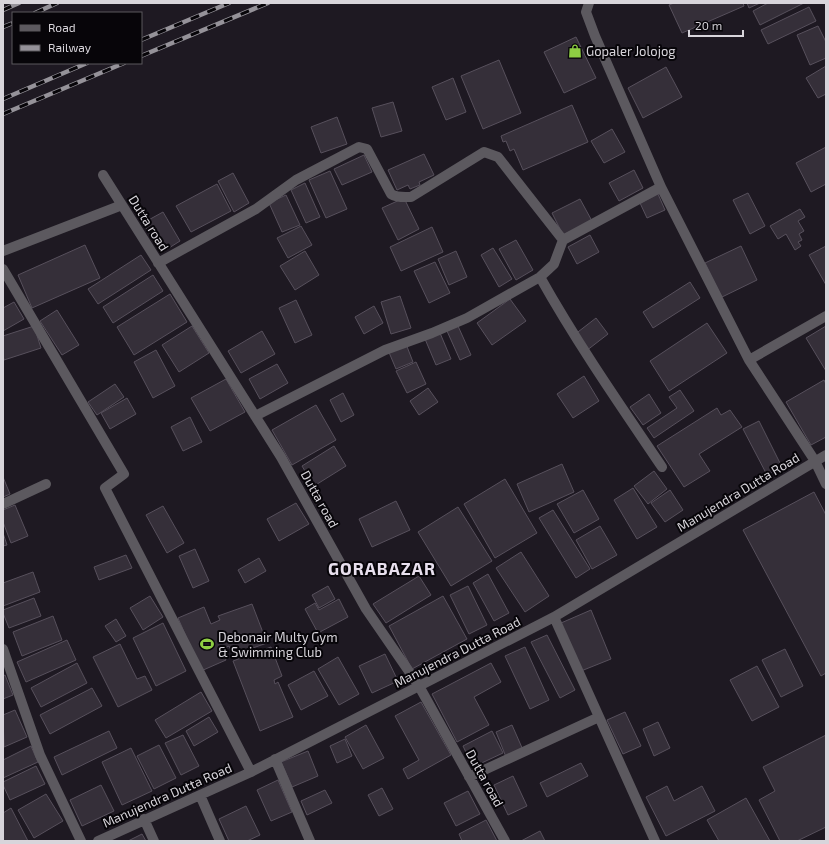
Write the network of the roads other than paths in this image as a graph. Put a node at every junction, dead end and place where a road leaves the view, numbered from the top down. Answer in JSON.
{"nodes":[{"id":1,"x":589,"y":3,"type":"edge"},
{"id":2,"x":103,"y":175,"type":"dead end"},
{"id":3,"x":661,"y":187,"type":"junction"},
{"id":4,"x":122,"y":205,"type":"junction"},
{"id":5,"x":563,"y":240,"type":"junction"},
{"id":6,"x":3,"y":251,"type":"edge"},
{"id":7,"x":158,"y":263,"type":"junction"},
{"id":8,"x":3,"y":269,"type":"edge"},
{"id":9,"x":540,"y":277,"type":"junction"},
{"id":10,"x":826,"y":316,"type":"edge"},
{"id":11,"x":749,"y":360,"type":"junction"},
{"id":12,"x":255,"y":416,"type":"junction"},
{"id":13,"x":826,"y":455,"type":"edge"},
{"id":14,"x":815,"y":461,"type":"junction"},
{"id":15,"x":662,"y":467,"type":"dead end"},
{"id":16,"x":46,"y":484,"type":"dead end"},
{"id":17,"x":826,"y":484,"type":"edge"},
{"id":18,"x":3,"y":504,"type":"edge"},
{"id":19,"x":554,"y":617,"type":"junction"},
{"id":20,"x":3,"y":649,"type":"edge"},
{"id":21,"x":419,"y":686,"type":"junction"},
{"id":22,"x":599,"y":717,"type":"junction"},
{"id":23,"x":275,"y":759,"type":"junction"},
{"id":24,"x":251,"y":772,"type":"junction"},
{"id":25,"x":469,"y":777,"type":"junction"},
{"id":26,"x":200,"y":795,"type":"junction"},
{"id":27,"x":144,"y":819,"type":"junction"},
{"id":28,"x":81,"y":841,"type":"edge"},
{"id":29,"x":98,"y":841,"type":"edge"},
{"id":30,"x":154,"y":841,"type":"edge"},
{"id":31,"x":220,"y":841,"type":"edge"},
{"id":32,"x":310,"y":841,"type":"edge"},
{"id":33,"x":505,"y":841,"type":"edge"},
{"id":34,"x":655,"y":841,"type":"edge"}],
"edges":[{"from":1,"to":3,"type":"street"},
{"from":2,"to":4,"type":"street","name":"Dutta road"},
{"from":3,"to":5,"type":"street"},
{"from":3,"to":11,"type":"street"},
{"from":4,"to":6,"type":"street"},
{"from":4,"to":7,"type":"street","name":"Dutta road"},
{"from":5,"to":7,"type":"street"},
{"from":5,"to":9,"type":"street"},
{"from":7,"to":12,"type":"street","name":"Dutta road"},
{"from":8,"to":24,"type":"street"},
{"from":9,"to":12,"type":"street"},
{"from":9,"to":15,"type":"street"},
{"from":10,"to":11,"type":"street"},
{"from":11,"to":14,"type":"street"},
{"from":12,"to":21,"type":"street","name":"Dutta road"},
{"from":13,"to":14,"type":"street","name":"Manujendra Dutta Road"},
{"from":14,"to":17,"type":"street"},
{"from":14,"to":19,"type":"street","name":"Manujendra Dutta Road"},
{"from":16,"to":18,"type":"street"},
{"from":19,"to":21,"type":"street","name":"Manujendra Dutta Road"},
{"from":19,"to":22,"type":"street"},
{"from":20,"to":28,"type":"street"},
{"from":21,"to":23,"type":"street","name":"Manujendra Dutta Road"},
{"from":21,"to":25,"type":"street","name":"Dutta road"},
{"from":22,"to":25,"type":"street"},
{"from":22,"to":34,"type":"street"},
{"from":23,"to":24,"type":"street","name":"Manujendra Dutta Road"},
{"from":23,"to":32,"type":"street"},
{"from":24,"to":26,"type":"street","name":"Manujendra Dutta Road"},
{"from":25,"to":33,"type":"street","name":"Dutta road"},
{"from":26,"to":27,"type":"street","name":"Manujendra Dutta Road"},
{"from":26,"to":31,"type":"street"},
{"from":27,"to":29,"type":"street","name":"Manujendra Dutta Road"},
{"from":27,"to":30,"type":"street"}]}
